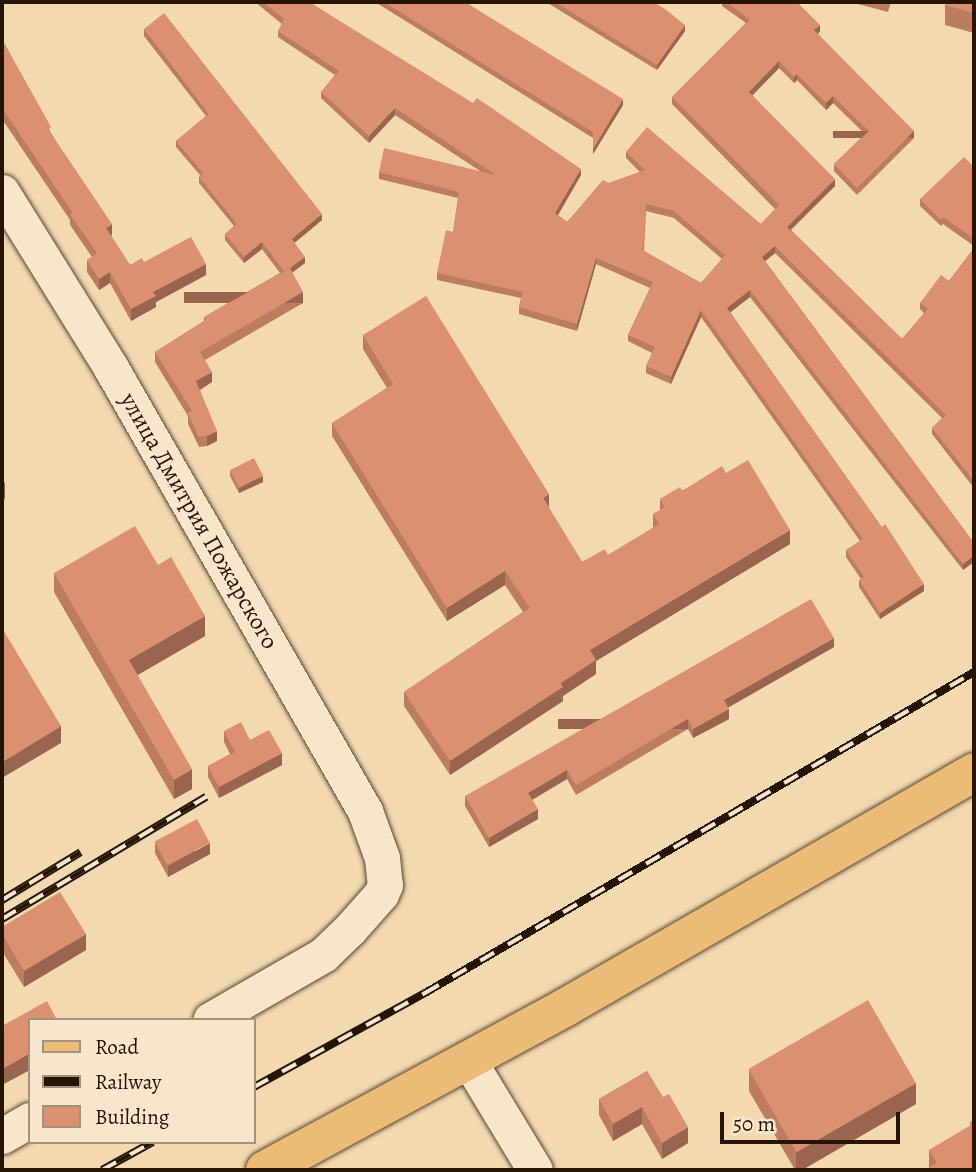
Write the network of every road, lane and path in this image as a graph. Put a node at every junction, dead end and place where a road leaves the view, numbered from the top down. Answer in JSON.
{"nodes":[{"id":1,"x":2,"y":192,"type":"edge"},
{"id":2,"x":974,"y":772,"type":"edge"},
{"id":3,"x":213,"y":1018,"type":"edge"},
{"id":4,"x":469,"y":1060,"type":"junction"},
{"id":5,"x":28,"y":1121,"type":"edge"},
{"id":6,"x":2,"y":1136,"type":"edge"},
{"id":7,"x":265,"y":1170,"type":"edge"},
{"id":8,"x":535,"y":1170,"type":"edge"}],
"edges":[{"from":1,"to":3,"type":"street","name":"улица Дмитрия Пожарского"},
{"from":2,"to":4,"type":"main road"},
{"from":4,"to":7,"type":"main road"},
{"from":4,"to":8,"type":"street"},
{"from":5,"to":6,"type":"street"}]}
